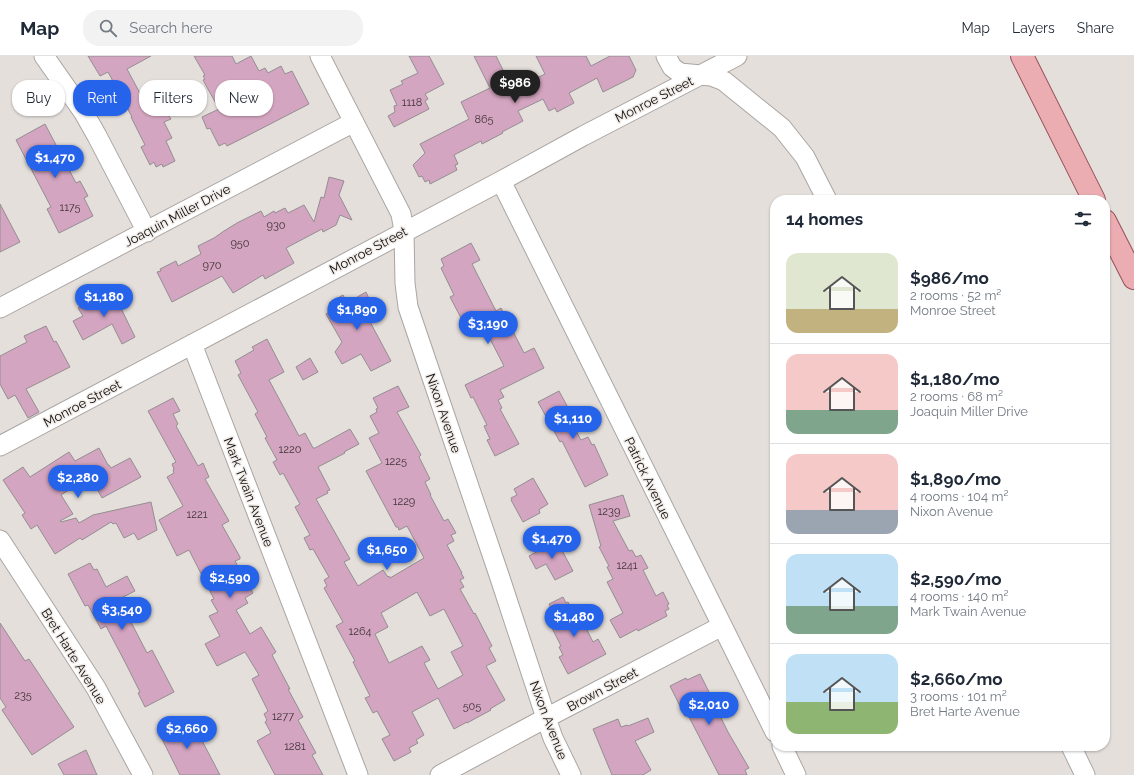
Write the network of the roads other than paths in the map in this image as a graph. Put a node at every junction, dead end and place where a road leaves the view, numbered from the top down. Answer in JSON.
{"nodes":[{"id":1,"x":44,"y":56,"type":"edge"},
{"id":2,"x":320,"y":56,"type":"edge"},
{"id":3,"x":666,"y":56,"type":"edge"},
{"id":4,"x":737,"y":56,"type":"edge"},
{"id":5,"x":1022,"y":56,"type":"edge"},
{"id":6,"x":702,"y":74,"type":"junction"},
{"id":7,"x":354,"y":122,"type":"junction"},
{"id":8,"x":501,"y":181,"type":"junction"},
{"id":9,"x":825,"y":195,"type":"edge"},
{"id":10,"x":1092,"y":195,"type":"edge"},
{"id":11,"x":1110,"y":230,"type":"edge"},
{"id":12,"x":146,"y":232,"type":"junction"},
{"id":13,"x":404,"y":232,"type":"junction"},
{"id":14,"x":1132,"y":269,"type":"edge"},
{"id":15,"x":0,"y":308,"type":"edge"},
{"id":16,"x":192,"y":344,"type":"junction"},
{"id":17,"x":0,"y":446,"type":"edge"},
{"id":18,"x":0,"y":540,"type":"edge"},
{"id":19,"x":722,"y":626,"type":"junction"},
{"id":20,"x":546,"y":718,"type":"junction"},
{"id":21,"x":770,"y":722,"type":"edge"},
{"id":22,"x":784,"y":751,"type":"edge"},
{"id":23,"x":1074,"y":751,"type":"edge"},
{"id":24,"x":143,"y":775,"type":"edge"},
{"id":25,"x":358,"y":775,"type":"edge"},
{"id":26,"x":440,"y":775,"type":"edge"},
{"id":27,"x":571,"y":775,"type":"edge"},
{"id":28,"x":796,"y":775,"type":"edge"},
{"id":29,"x":1086,"y":775,"type":"edge"}],
"edges":[{"from":1,"to":12,"type":"street"},
{"from":2,"to":7,"type":"street","name":"Nixon Avenue"},
{"from":3,"to":6,"type":"street"},
{"from":4,"to":6,"type":"street","name":"Monroe Street"},
{"from":5,"to":10,"type":"main road"},
{"from":6,"to":8,"type":"street","name":"Monroe Street"},
{"from":6,"to":9,"type":"street"},
{"from":7,"to":12,"type":"street","name":"Joaquin Miller Drive"},
{"from":7,"to":13,"type":"street","name":"Nixon Avenue"},
{"from":8,"to":13,"type":"street","name":"Monroe Street"},
{"from":8,"to":19,"type":"street","name":"Patrick Avenue"},
{"from":11,"to":14,"type":"main road"},
{"from":12,"to":15,"type":"street","name":"Joaquin Miller Drive"},
{"from":13,"to":16,"type":"street","name":"Monroe Street"},
{"from":13,"to":20,"type":"street","name":"Nixon Avenue"},
{"from":16,"to":17,"type":"street","name":"Monroe Street"},
{"from":16,"to":25,"type":"street","name":"Mark Twain Avenue"},
{"from":18,"to":24,"type":"street","name":"Bret Harte Avenue"},
{"from":19,"to":20,"type":"street","name":"Brown Street"},
{"from":19,"to":21,"type":"street","name":"Patrick Avenue"},
{"from":20,"to":26,"type":"street","name":"Brown Street"},
{"from":20,"to":27,"type":"street","name":"Nixon Avenue"},
{"from":22,"to":28,"type":"street"},
{"from":23,"to":29,"type":"street"}]}
